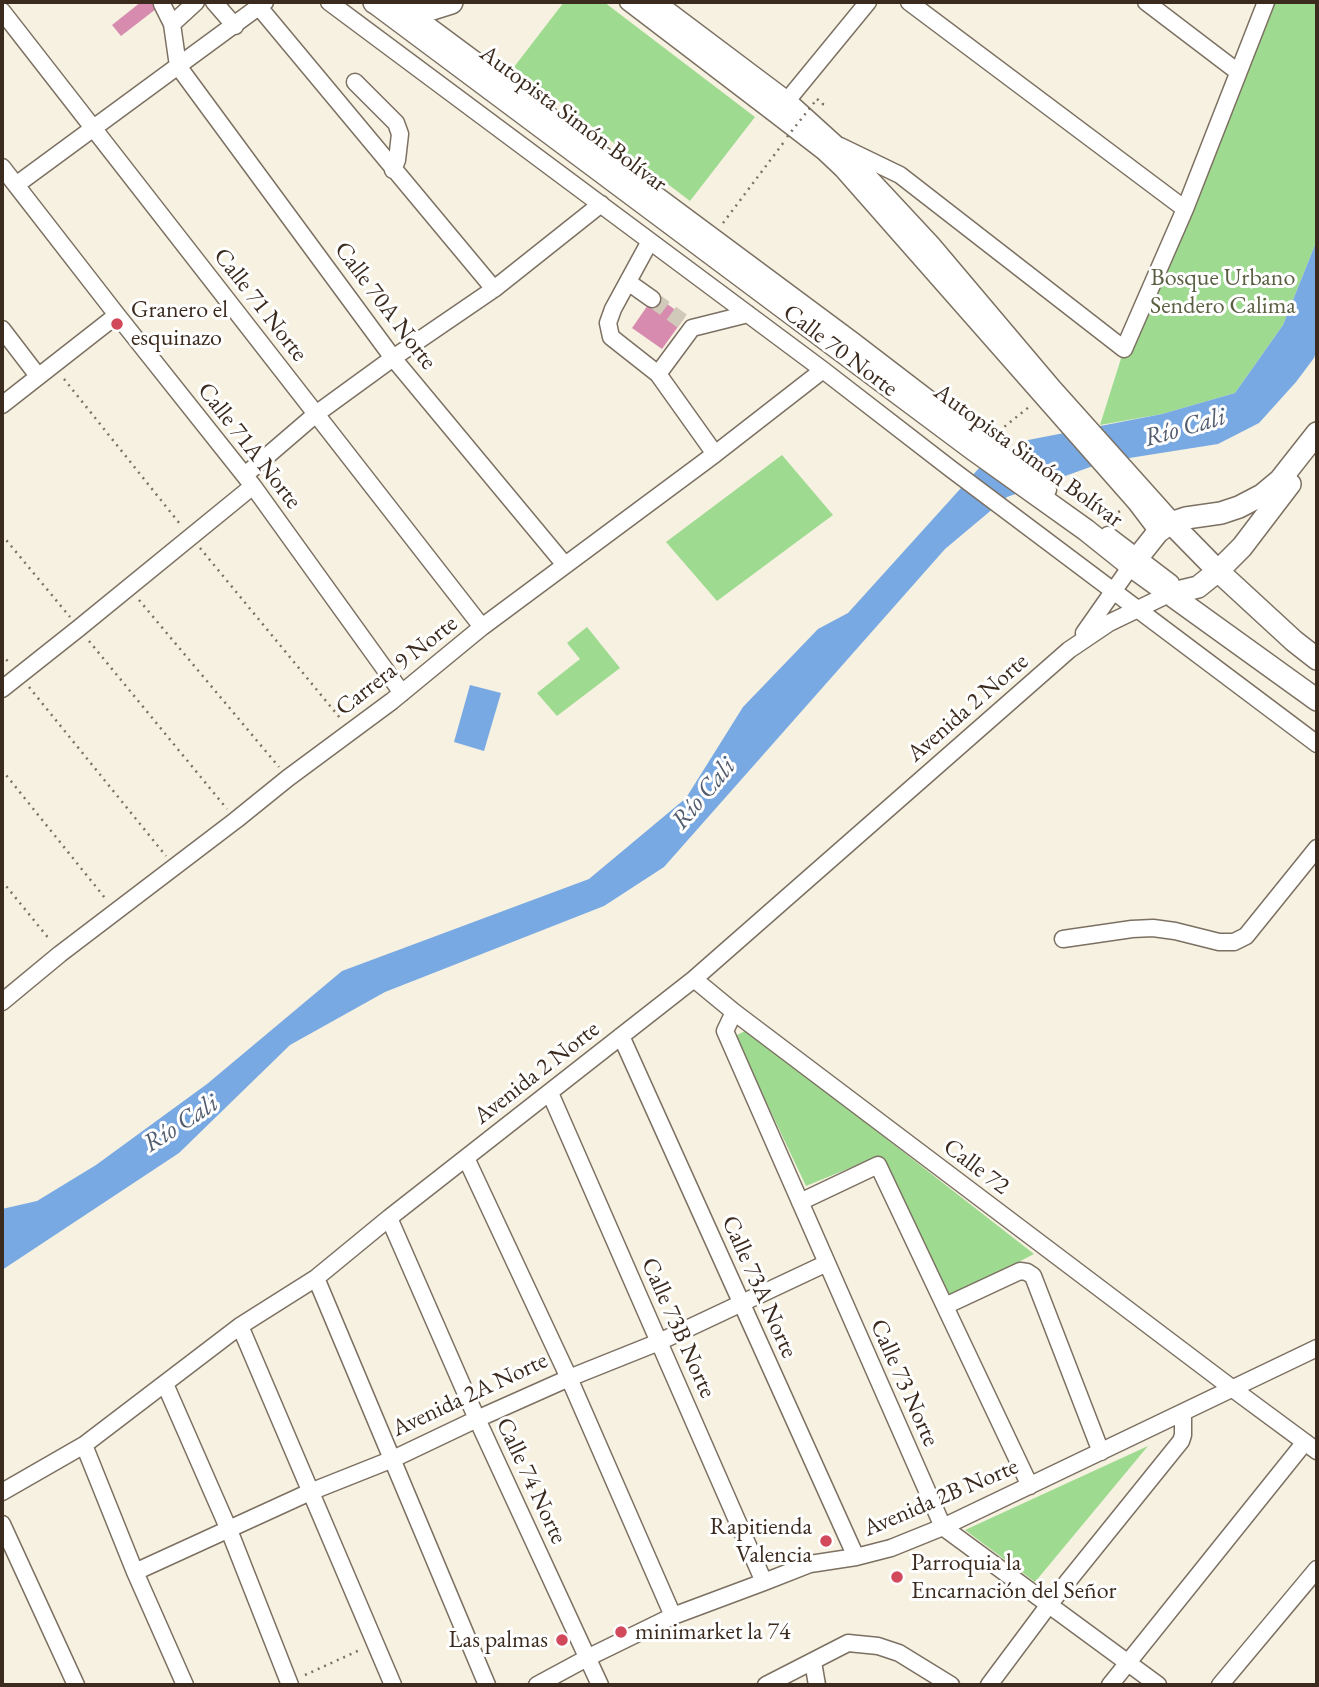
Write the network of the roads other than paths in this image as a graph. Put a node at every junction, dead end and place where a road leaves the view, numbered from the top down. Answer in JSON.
{"nodes":[{"id":1,"x":196,"y":2,"type":"edge"},
{"id":2,"x":214,"y":2,"type":"edge"},
{"id":3,"x":329,"y":2,"type":"edge"},
{"id":4,"x":374,"y":2,"type":"edge"},
{"id":5,"x":451,"y":2,"type":"edge"},
{"id":6,"x":628,"y":2,"type":"edge"},
{"id":7,"x":653,"y":2,"type":"edge"},
{"id":8,"x":868,"y":2,"type":"edge"},
{"id":9,"x":909,"y":2,"type":"edge"},
{"id":10,"x":1146,"y":2,"type":"edge"},
{"id":11,"x":1266,"y":2,"type":"edge"},
{"id":12,"x":162,"y":4,"type":"dead end"},
{"id":13,"x":262,"y":4,"type":"edge"},
{"id":14,"x":404,"y":7,"type":"edge"},
{"id":15,"x":2,"y":11,"type":"edge"},
{"id":16,"x":172,"y":24,"type":"junction"},
{"id":17,"x":235,"y":26,"type":"junction"},
{"id":18,"x":178,"y":66,"type":"junction"},
{"id":19,"x":1238,"y":72,"type":"junction"},
{"id":20,"x":355,"y":82,"type":"dead end"},
{"id":21,"x":786,"y":102,"type":"junction"},
{"id":22,"x":93,"y":128,"type":"junction"},
{"id":23,"x":831,"y":142,"type":"junction"},
{"id":24,"x":2,"y":167,"type":"edge"},
{"id":25,"x":393,"y":170,"type":"junction"},
{"id":26,"x":16,"y":185,"type":"junction"},
{"id":27,"x":601,"y":204,"type":"junction"},
{"id":28,"x":1185,"y":209,"type":"junction"},
{"id":29,"x":650,"y":241,"type":"junction"},
{"id":30,"x":628,"y":282,"type":"junction"},
{"id":31,"x":494,"y":289,"type":"junction"},
{"id":32,"x":652,"y":299,"type":"tunnel mouth"},
{"id":33,"x":748,"y":314,"type":"junction"},
{"id":34,"x":117,"y":315,"type":"junction"},
{"id":35,"x":2,"y":329,"type":"edge"},
{"id":36,"x":393,"y":358,"type":"junction"},
{"id":37,"x":823,"y":370,"type":"junction"},
{"id":38,"x":658,"y":374,"type":"junction"},
{"id":39,"x":38,"y":376,"type":"junction"},
{"id":40,"x":1046,"y":393,"type":"junction"},
{"id":41,"x":2,"y":405,"type":"edge"},
{"id":42,"x":316,"y":414,"type":"junction"},
{"id":43,"x":1316,"y":444,"type":"edge"},
{"id":44,"x":979,"y":447,"type":"junction"},
{"id":45,"x":715,"y":454,"type":"junction"},
{"id":46,"x":249,"y":480,"type":"junction"},
{"id":47,"x":1164,"y":527,"type":"junction"},
{"id":48,"x":1134,"y":561,"type":"junction"},
{"id":49,"x":565,"y":565,"type":"junction"},
{"id":50,"x":1218,"y":571,"type":"junction"},
{"id":51,"x":1115,"y":591,"type":"junction"},
{"id":52,"x":1175,"y":592,"type":"junction"},
{"id":53,"x":1139,"y":609,"type":"junction"},
{"id":54,"x":482,"y":627,"type":"junction"},
{"id":55,"x":1069,"y":650,"type":"junction"},
{"id":56,"x":1317,"y":659,"type":"edge"},
{"id":57,"x":2,"y":689,"type":"edge"},
{"id":58,"x":402,"y":693,"type":"junction"},
{"id":59,"x":1317,"y":700,"type":"edge"},
{"id":60,"x":1317,"y":744,"type":"edge"},
{"id":61,"x":1317,"y":848,"type":"edge"},
{"id":62,"x":1063,"y":939,"type":"dead end"},
{"id":63,"x":694,"y":979,"type":"junction"},
{"id":64,"x":2,"y":1002,"type":"edge"},
{"id":65,"x":734,"y":1012,"type":"junction"},
{"id":66,"x":621,"y":1036,"type":"junction"},
{"id":67,"x":550,"y":1093,"type":"junction"},
{"id":68,"x":466,"y":1158,"type":"junction"},
{"id":69,"x":800,"y":1202,"type":"junction"},
{"id":70,"x":389,"y":1218,"type":"junction"},
{"id":71,"x":827,"y":1263,"type":"junction"},
{"id":72,"x":316,"y":1278,"type":"junction"},
{"id":73,"x":741,"y":1304,"type":"junction"},
{"id":74,"x":945,"y":1306,"type":"junction"},
{"id":75,"x":240,"y":1326,"type":"junction"},
{"id":76,"x":659,"y":1342,"type":"junction"},
{"id":77,"x":1317,"y":1348,"type":"edge"},
{"id":78,"x":569,"y":1378,"type":"junction"},
{"id":79,"x":165,"y":1384,"type":"junction"},
{"id":80,"x":1233,"y":1389,"type":"junction"},
{"id":81,"x":1183,"y":1413,"type":"junction"},
{"id":82,"x":477,"y":1419,"type":"junction"},
{"id":83,"x":83,"y":1445,"type":"junction"},
{"id":84,"x":1311,"y":1446,"type":"edge"},
{"id":85,"x":1101,"y":1452,"type":"junction"},
{"id":86,"x":393,"y":1459,"type":"junction"},
{"id":87,"x":1030,"y":1486,"type":"junction"},
{"id":88,"x":2,"y":1492,"type":"edge"},
{"id":89,"x":310,"y":1492,"type":"junction"},
{"id":90,"x":2,"y":1524,"type":"edge"},
{"id":91,"x":943,"y":1527,"type":"junction"},
{"id":92,"x":229,"y":1530,"type":"junction"},
{"id":93,"x":856,"y":1557,"type":"junction"},
{"id":94,"x":1317,"y":1569,"type":"edge"},
{"id":95,"x":135,"y":1572,"type":"junction"},
{"id":96,"x":764,"y":1583,"type":"junction"},
{"id":97,"x":1048,"y":1606,"type":"junction"},
{"id":98,"x":673,"y":1616,"type":"junction"},
{"id":99,"x":587,"y":1658,"type":"junction"},
{"id":100,"x":813,"y":1662,"type":"junction"},
{"id":101,"x":1128,"y":1663,"type":"junction"},
{"id":102,"x":290,"y":1684,"type":"edge"},
{"id":103,"x":76,"y":1685,"type":"edge"},
{"id":104,"x":185,"y":1685,"type":"edge"},
{"id":105,"x":393,"y":1685,"type":"edge"},
{"id":106,"x":487,"y":1685,"type":"edge"},
{"id":107,"x":537,"y":1685,"type":"edge"},
{"id":108,"x":600,"y":1685,"type":"edge"},
{"id":109,"x":766,"y":1685,"type":"edge"},
{"id":110,"x":817,"y":1685,"type":"edge"},
{"id":111,"x":951,"y":1685,"type":"edge"},
{"id":112,"x":989,"y":1685,"type":"edge"},
{"id":113,"x":1110,"y":1685,"type":"edge"},
{"id":114,"x":1158,"y":1685,"type":"edge"},
{"id":115,"x":1220,"y":1685,"type":"edge"}],
"edges":[{"from":1,"to":16,"type":"street"},
{"from":2,"to":17,"type":"street"},
{"from":3,"to":27,"type":"street","name":"Calle 70 Norte"},
{"from":4,"to":14,"type":"highway"},
{"from":4,"to":44,"type":"main road","name":"Autopista Simón Bolívar"},
{"from":5,"to":14,"type":"highway"},
{"from":6,"to":40,"type":"street"},
{"from":7,"to":21,"type":"main road"},
{"from":8,"to":21,"type":"street"},
{"from":9,"to":28,"type":"street"},
{"from":10,"to":19,"type":"street"},
{"from":11,"to":19,"type":"street"},
{"from":12,"to":16,"type":"street"},
{"from":13,"to":17,"type":"street"},
{"from":13,"to":25,"type":"street"},
{"from":14,"to":44,"type":"street"},
{"from":15,"to":22,"type":"street","name":"Calle 71 Norte"},
{"from":16,"to":18,"type":"street"},
{"from":17,"to":18,"type":"street"},
{"from":18,"to":22,"type":"street"},
{"from":18,"to":36,"type":"street","name":"Calle 70A Norte"},
{"from":19,"to":28,"type":"street"},
{"from":20,"to":25,"type":"street"},
{"from":21,"to":23,"type":"main road"},
{"from":22,"to":26,"type":"street"},
{"from":22,"to":42,"type":"street","name":"Calle 71 Norte"},
{"from":23,"to":28,"type":"street"},
{"from":23,"to":40,"type":"main road","name":"Autopista Simón Bolívar"},
{"from":24,"to":26,"type":"street","name":"Calle 71A Norte"},
{"from":25,"to":31,"type":"street"},
{"from":26,"to":34,"type":"street","name":"Calle 71A Norte"},
{"from":27,"to":29,"type":"street","name":"Calle 70 Norte"},
{"from":27,"to":31,"type":"street"},
{"from":29,"to":30,"type":"street"},
{"from":29,"to":33,"type":"street","name":"Calle 70 Norte"},
{"from":30,"to":32,"type":"street"},
{"from":30,"to":38,"type":"street"},
{"from":31,"to":36,"type":"street"},
{"from":33,"to":37,"type":"street","name":"Calle 70 Norte"},
{"from":33,"to":38,"type":"street"},
{"from":34,"to":39,"type":"street"},
{"from":34,"to":46,"type":"street","name":"Calle 71A Norte"},
{"from":35,"to":39,"type":"street"},
{"from":36,"to":42,"type":"street"},
{"from":36,"to":49,"type":"street","name":"Calle 70A Norte"},
{"from":37,"to":45,"type":"street","name":"Carrera 9 Norte"},
{"from":37,"to":51,"type":"street","name":"Calle 70 Norte"},
{"from":38,"to":45,"type":"street"},
{"from":39,"to":41,"type":"street"},
{"from":40,"to":47,"type":"main road","name":"Autopista Simón Bolívar"},
{"from":42,"to":46,"type":"street"},
{"from":42,"to":54,"type":"street","name":"Calle 71 Norte"},
{"from":43,"to":47,"type":"main road"},
{"from":43,"to":50,"type":"main road"},
{"from":44,"to":48,"type":"main road","name":"Autopista Simón Bolívar"},
{"from":45,"to":49,"type":"street","name":"Carrera 9 Norte"},
{"from":46,"to":57,"type":"street"},
{"from":46,"to":58,"type":"street","name":"Calle 71A Norte"},
{"from":47,"to":48,"type":"main road"},
{"from":47,"to":50,"type":"main road","name":"Autopista Simón Bolívar"},
{"from":48,"to":51,"type":"street"},
{"from":48,"to":52,"type":"main road","name":"Autopista Simón Bolívar"},
{"from":49,"to":54,"type":"street","name":"Carrera 9 Norte"},
{"from":50,"to":52,"type":"main road"},
{"from":50,"to":56,"type":"main road","name":"Autopista Simón Bolívar"},
{"from":51,"to":53,"type":"street","name":"Calle 70 Norte"},
{"from":51,"to":55,"type":"street","name":"Avenida 2 Norte"},
{"from":52,"to":53,"type":"street"},
{"from":52,"to":59,"type":"main road","name":"Autopista Simón Bolívar"},
{"from":53,"to":55,"type":"street","name":"Avenida 2 Norte"},
{"from":53,"to":60,"type":"street","name":"Calle 70 Norte"},
{"from":54,"to":58,"type":"street","name":"Carrera 9 Norte"},
{"from":55,"to":63,"type":"street","name":"Avenida 2 Norte"},
{"from":58,"to":64,"type":"street","name":"Carrera 9 Norte"},
{"from":61,"to":62,"type":"street"},
{"from":63,"to":65,"type":"street","name":"Calle 72"},
{"from":63,"to":66,"type":"street","name":"Avenida 2 Norte"},
{"from":65,"to":69,"type":"street","name":"Calle 73 Norte"},
{"from":65,"to":80,"type":"street","name":"Calle 72"},
{"from":66,"to":67,"type":"street","name":"Avenida 2 Norte"},
{"from":66,"to":73,"type":"street","name":"Calle 73A Norte"},
{"from":67,"to":68,"type":"street","name":"Avenida 2 Norte"},
{"from":67,"to":76,"type":"street","name":"Calle 73B Norte"},
{"from":68,"to":70,"type":"street","name":"Avenida 2 Norte"},
{"from":68,"to":78,"type":"street"},
{"from":69,"to":71,"type":"street","name":"Calle 73 Norte"},
{"from":69,"to":74,"type":"street"},
{"from":70,"to":72,"type":"street","name":"Avenida 2 Norte"},
{"from":70,"to":82,"type":"street","name":"Calle 74 Norte"},
{"from":71,"to":73,"type":"street","name":"Avenida 2A Norte"},
{"from":71,"to":91,"type":"street","name":"Calle 73 Norte"},
{"from":72,"to":75,"type":"street","name":"Avenida 2 Norte"},
{"from":72,"to":86,"type":"street"},
{"from":73,"to":76,"type":"street","name":"Avenida 2A Norte"},
{"from":73,"to":93,"type":"street","name":"Calle 73A Norte"},
{"from":74,"to":85,"type":"street"},
{"from":74,"to":87,"type":"street"},
{"from":75,"to":79,"type":"street","name":"Avenida 2 Norte"},
{"from":75,"to":89,"type":"street"},
{"from":76,"to":78,"type":"street","name":"Avenida 2A Norte"},
{"from":76,"to":96,"type":"street","name":"Calle 73B Norte"},
{"from":77,"to":80,"type":"street","name":"Avenida 2B Norte"},
{"from":78,"to":82,"type":"street","name":"Avenida 2A Norte"},
{"from":78,"to":98,"type":"street"},
{"from":79,"to":83,"type":"street","name":"Avenida 2 Norte"},
{"from":79,"to":92,"type":"street"},
{"from":80,"to":81,"type":"street","name":"Avenida 2B Norte"},
{"from":80,"to":84,"type":"street","name":"Calle 72"},
{"from":81,"to":85,"type":"street","name":"Avenida 2B Norte"},
{"from":81,"to":97,"type":"street"},
{"from":82,"to":86,"type":"street","name":"Avenida 2A Norte"},
{"from":82,"to":99,"type":"street","name":"Calle 74 Norte"},
{"from":83,"to":88,"type":"street","name":"Avenida 2 Norte"},
{"from":83,"to":95,"type":"street"},
{"from":84,"to":101,"type":"street"},
{"from":85,"to":87,"type":"street","name":"Avenida 2B Norte"},
{"from":86,"to":89,"type":"street","name":"Avenida 2A Norte"},
{"from":86,"to":106,"type":"street"},
{"from":87,"to":91,"type":"street","name":"Avenida 2B Norte"},
{"from":89,"to":92,"type":"street","name":"Avenida 2A Norte"},
{"from":89,"to":105,"type":"street"},
{"from":90,"to":103,"type":"street"},
{"from":91,"to":93,"type":"street","name":"Avenida 2B Norte"},
{"from":91,"to":97,"type":"street","name":"Calle 73 Norte"},
{"from":92,"to":95,"type":"street","name":"Avenida 2A Norte"},
{"from":92,"to":102,"type":"street"},
{"from":93,"to":96,"type":"street","name":"Avenida 2B Norte"},
{"from":94,"to":115,"type":"street"},
{"from":95,"to":104,"type":"street"},
{"from":96,"to":98,"type":"street","name":"Avenida 2B Norte"},
{"from":97,"to":101,"type":"street","name":"Calle 73 Norte"},
{"from":97,"to":112,"type":"street"},
{"from":98,"to":99,"type":"street","name":"Avenida 2B Norte"},
{"from":99,"to":107,"type":"street","name":"Avenida 2B Norte"},
{"from":99,"to":108,"type":"street","name":"Calle 74 Norte"},
{"from":100,"to":109,"type":"street"},
{"from":100,"to":110,"type":"street"},
{"from":100,"to":111,"type":"street"},
{"from":101,"to":113,"type":"street"},
{"from":101,"to":114,"type":"street","name":"Calle 73 Norte"}]}
